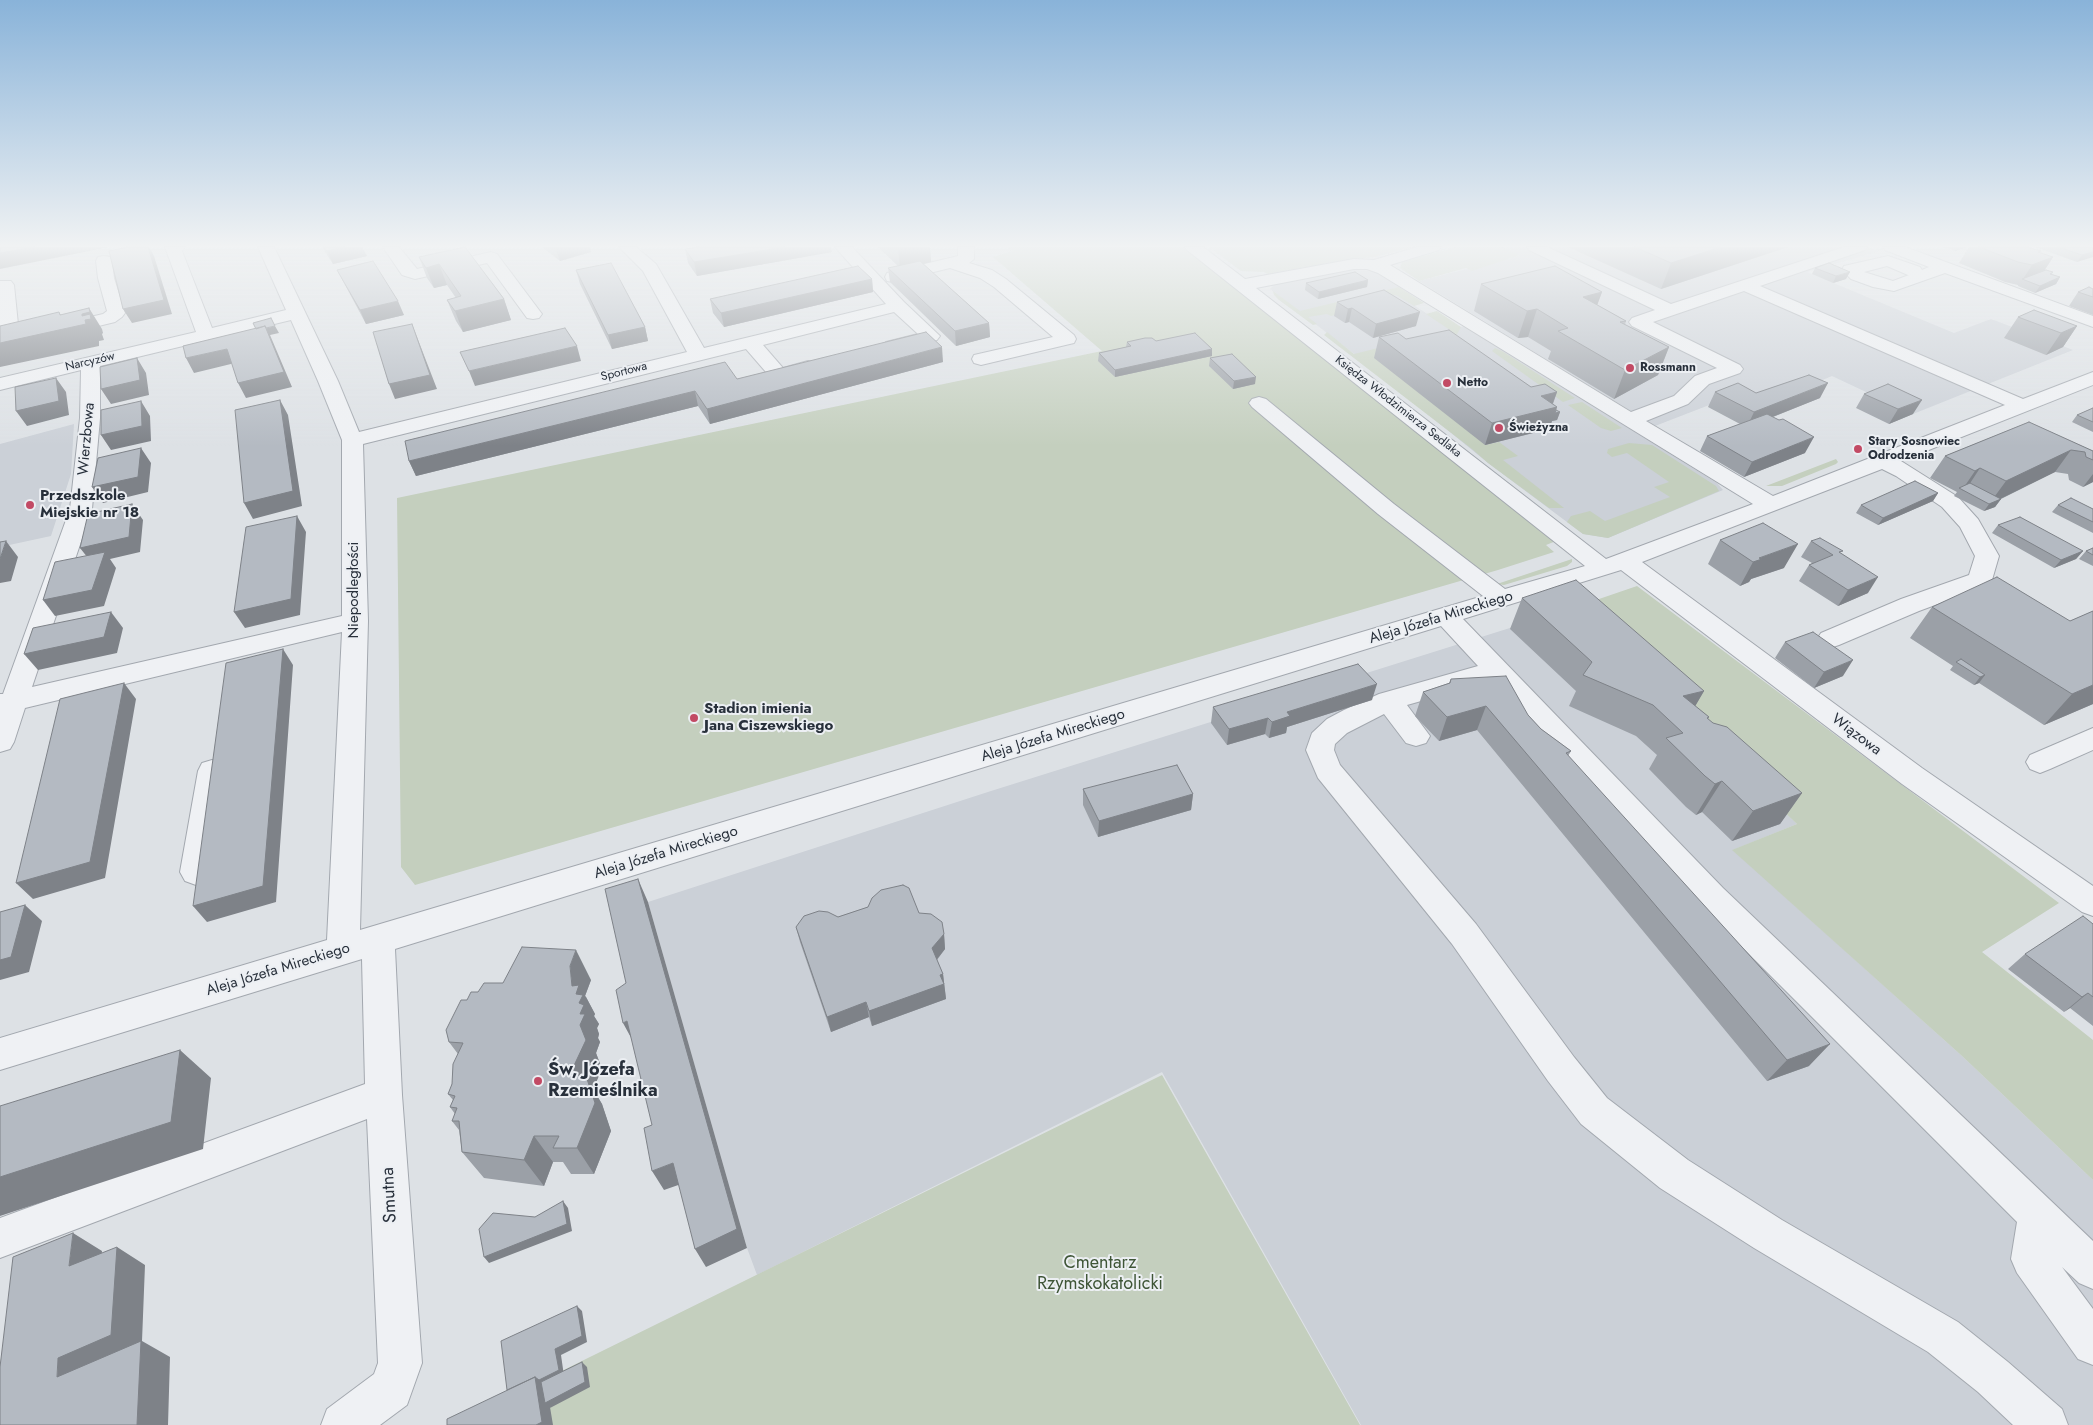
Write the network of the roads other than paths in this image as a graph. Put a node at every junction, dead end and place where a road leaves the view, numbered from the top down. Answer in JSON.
{"nodes":[{"id":1,"x":297,"y":313,"type":"edge"},
{"id":2,"x":5,"y":314,"type":"edge"},
{"id":3,"x":115,"y":314,"type":"edge"},
{"id":4,"x":198,"y":314,"type":"edge"},
{"id":5,"x":295,"y":314,"type":"edge"},
{"id":6,"x":675,"y":314,"type":"edge"},
{"id":7,"x":867,"y":314,"type":"edge"},
{"id":8,"x":906,"y":314,"type":"edge"},
{"id":9,"x":1036,"y":314,"type":"edge"},
{"id":10,"x":1280,"y":314,"type":"edge"},
{"id":11,"x":1459,"y":314,"type":"edge"},
{"id":12,"x":1661,"y":314,"type":"edge"},
{"id":13,"x":1810,"y":314,"type":"edge"},
{"id":14,"x":2070,"y":314,"type":"edge"},
{"id":15,"x":2093,"y":322,"type":"edge"},
{"id":16,"x":206,"y":335,"type":"junction"},
{"id":17,"x":5,"y":342,"type":"edge"},
{"id":18,"x":750,"y":342,"type":"junction"},
{"id":19,"x":872,"y":351,"type":"edge"},
{"id":20,"x":698,"y":354,"type":"junction"},
{"id":21,"x":981,"y":359,"type":"dead end"},
{"id":22,"x":91,"y":362,"type":"junction"},
{"id":23,"x":826,"y":363,"type":"edge"},
{"id":24,"x":2091,"y":380,"type":"edge"},
{"id":25,"x":0,"y":384,"type":"edge"},
{"id":26,"x":1259,"y":403,"type":"dead end"},
{"id":27,"x":2021,"y":405,"type":"junction"},
{"id":28,"x":1630,"y":420,"type":"junction"},
{"id":29,"x":352,"y":440,"type":"junction"},
{"id":30,"x":1882,"y":460,"type":"junction"},
{"id":31,"x":1771,"y":505,"type":"junction"},
{"id":32,"x":1614,"y":564,"type":"junction"},
{"id":33,"x":1502,"y":600,"type":"junction"},
{"id":34,"x":1446,"y":616,"type":"junction"},
{"id":35,"x":355,"y":621,"type":"junction"},
{"id":36,"x":1830,"y":639,"type":"dead end"},
{"id":37,"x":231,"y":651,"type":"junction"},
{"id":38,"x":1497,"y":670,"type":"junction"},
{"id":39,"x":227,"y":680,"type":"edge"},
{"id":40,"x":1389,"y":701,"type":"junction"},
{"id":41,"x":7,"y":703,"type":"edge"},
{"id":42,"x":1416,"y":736,"type":"dead end"},
{"id":43,"x":2093,"y":738,"type":"edge"},
{"id":44,"x":0,"y":742,"type":"edge"},
{"id":45,"x":216,"y":747,"type":"edge"},
{"id":46,"x":2040,"y":762,"type":"dead end"},
{"id":47,"x":196,"y":872,"type":"edge"},
{"id":48,"x":2093,"y":903,"type":"edge"},
{"id":49,"x":361,"y":945,"type":"junction"},
{"id":50,"x":0,"y":1054,"type":"edge"},
{"id":51,"x":384,"y":1096,"type":"junction"},
{"id":52,"x":2038,"y":1216,"type":"junction"},
{"id":53,"x":0,"y":1238,"type":"edge"},
{"id":54,"x":2093,"y":1269,"type":"edge"},
{"id":55,"x":2093,"y":1344,"type":"edge"},
{"id":56,"x":343,"y":1425,"type":"edge"},
{"id":57,"x":2046,"y":1425,"type":"edge"}],
"edges":[{"from":1,"to":29,"type":"street","name":"Niepodległości"},
{"from":2,"to":17,"type":"street"},
{"from":3,"to":17,"type":"street"},
{"from":4,"to":16,"type":"street"},
{"from":5,"to":16,"type":"street","name":"Narcyzów"},
{"from":6,"to":20,"type":"street"},
{"from":7,"to":18,"type":"street","name":"Sportowa"},
{"from":8,"to":19,"type":"street"},
{"from":9,"to":21,"type":"street"},
{"from":10,"to":32,"type":"street","name":"Księdza Włodzimierza Sedlaka"},
{"from":11,"to":28,"type":"street"},
{"from":12,"to":28,"type":"street"},
{"from":13,"to":27,"type":"street"},
{"from":14,"to":15,"type":"street"},
{"from":16,"to":22,"type":"street","name":"Narcyzów"},
{"from":18,"to":20,"type":"street","name":"Sportowa"},
{"from":18,"to":23,"type":"street"},
{"from":20,"to":29,"type":"street","name":"Sportowa"},
{"from":22,"to":25,"type":"street","name":"Narcyzów"},
{"from":22,"to":41,"type":"street","name":"Wierzbowa"},
{"from":24,"to":27,"type":"street","name":"Aleja Józefa Mireckiego"},
{"from":26,"to":33,"type":"street"},
{"from":27,"to":30,"type":"street","name":"Aleja Józefa Mireckiego"},
{"from":28,"to":31,"type":"street"},
{"from":29,"to":35,"type":"street","name":"Niepodległości"},
{"from":30,"to":31,"type":"street","name":"Aleja Józefa Mireckiego"},
{"from":30,"to":36,"type":"street"},
{"from":31,"to":32,"type":"street","name":"Aleja Józefa Mireckiego"},
{"from":32,"to":33,"type":"street","name":"Aleja Józefa Mireckiego"},
{"from":32,"to":48,"type":"street","name":"Wiązowa"},
{"from":33,"to":34,"type":"street","name":"Aleja Józefa Mireckiego"},
{"from":34,"to":38,"type":"street"},
{"from":34,"to":49,"type":"street","name":"Aleja Józefa Mireckiego"},
{"from":35,"to":37,"type":"street"},
{"from":35,"to":49,"type":"street","name":"Niepodległości"},
{"from":37,"to":39,"type":"street"},
{"from":37,"to":41,"type":"street"},
{"from":38,"to":40,"type":"street"},
{"from":38,"to":52,"type":"street"},
{"from":40,"to":42,"type":"street"},
{"from":40,"to":57,"type":"street"},
{"from":41,"to":44,"type":"street","name":"Wierzbowa"},
{"from":43,"to":46,"type":"street"},
{"from":45,"to":47,"type":"street"},
{"from":49,"to":50,"type":"street","name":"Aleja Józefa Mireckiego"},
{"from":49,"to":51,"type":"street","name":"Smutna"},
{"from":51,"to":53,"type":"street"},
{"from":51,"to":56,"type":"street","name":"Smutna"},
{"from":52,"to":54,"type":"street"},
{"from":52,"to":55,"type":"street"}]}
